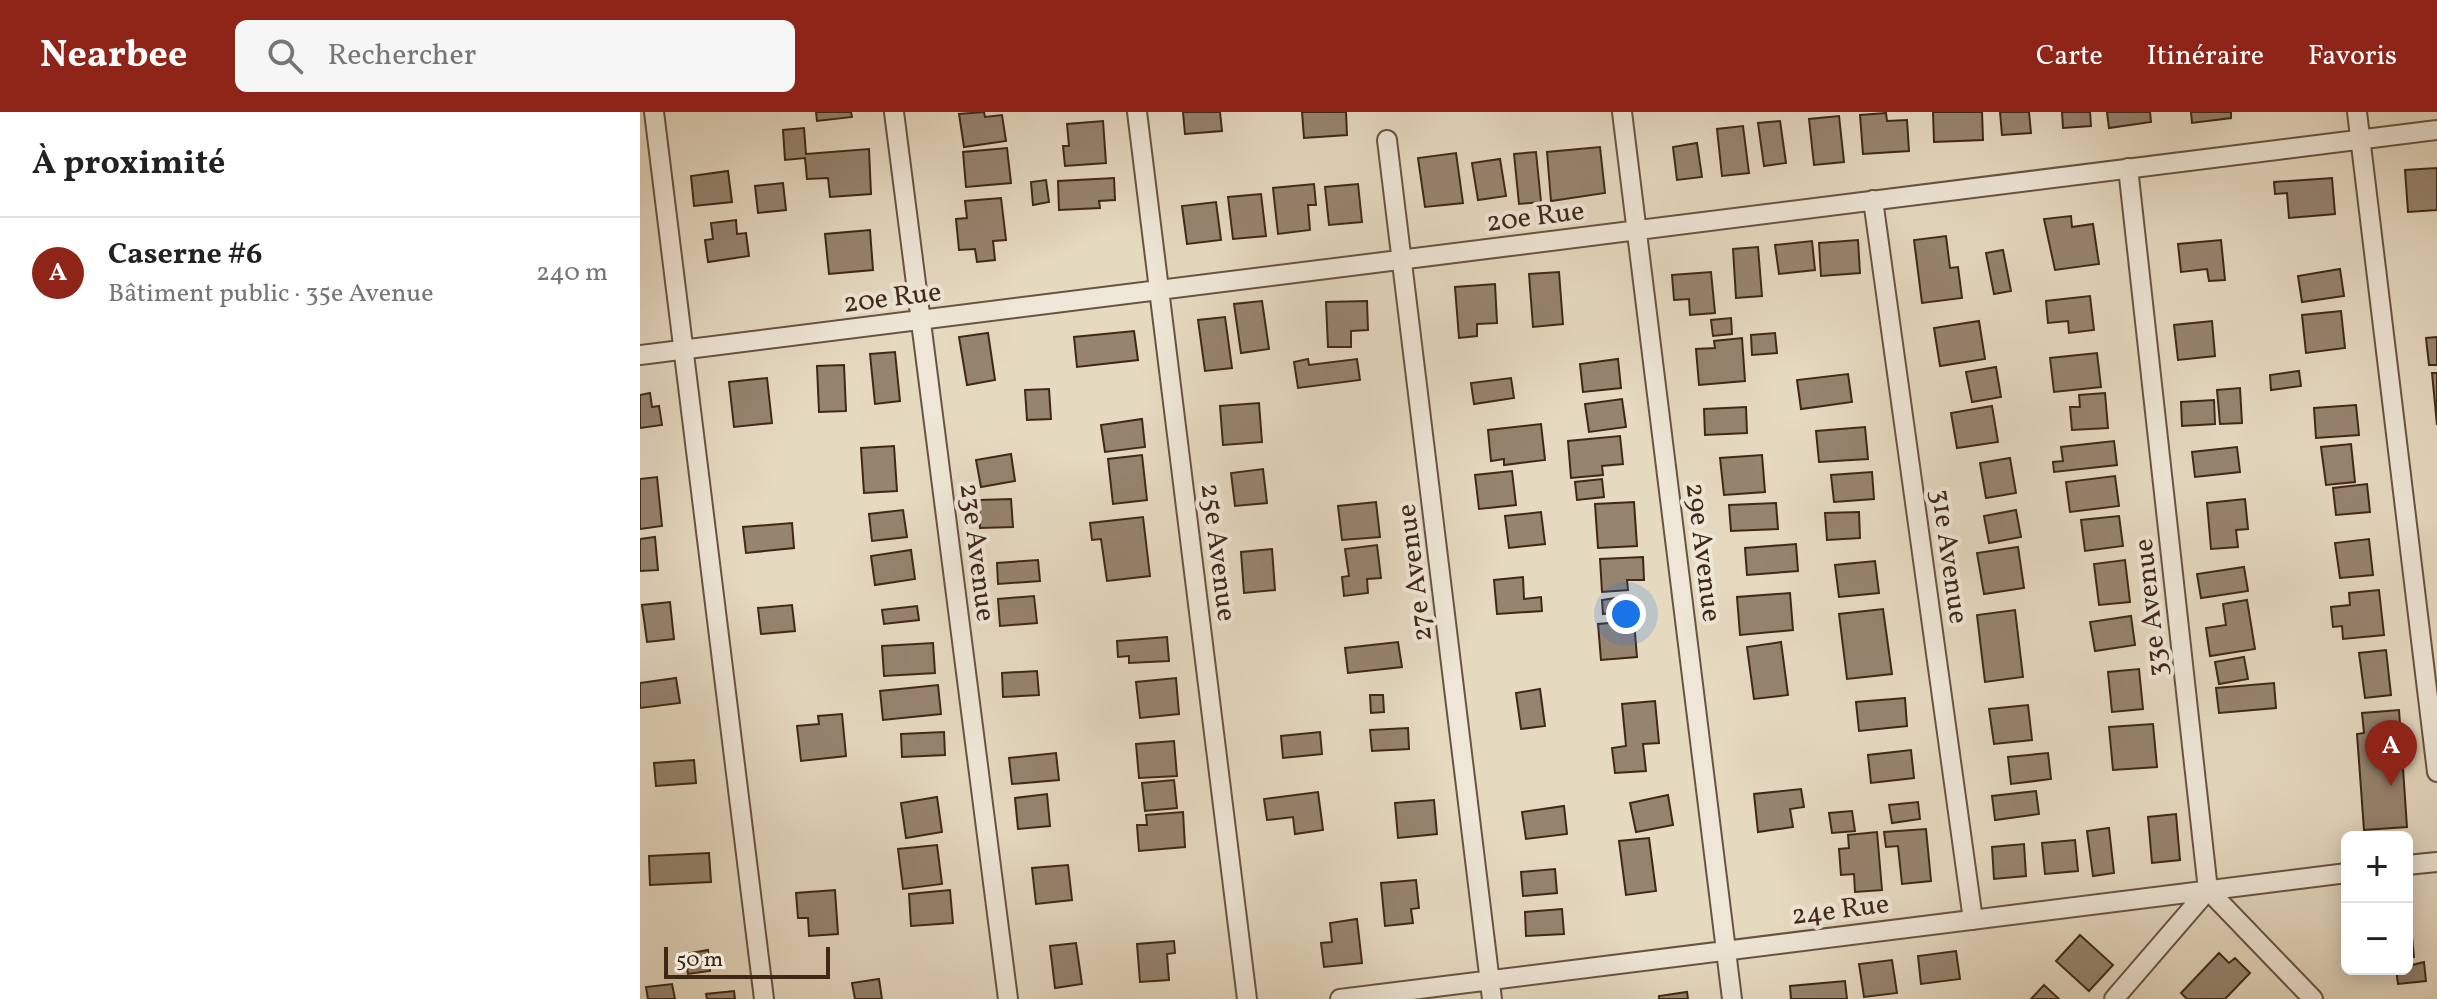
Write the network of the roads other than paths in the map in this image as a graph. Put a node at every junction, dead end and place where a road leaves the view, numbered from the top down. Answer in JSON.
{"nodes":[{"id":1,"x":654,"y":112,"type":"edge"},
{"id":2,"x":894,"y":112,"type":"edge"},
{"id":3,"x":1137,"y":112,"type":"edge"},
{"id":4,"x":1622,"y":112,"type":"edge"},
{"id":5,"x":2357,"y":112,"type":"edge"},
{"id":6,"x":2437,"y":130,"type":"edge"},
{"id":7,"x":2360,"y":139,"type":"junction"},
{"id":8,"x":1387,"y":140,"type":"dead end"},
{"id":9,"x":2128,"y":168,"type":"junction"},
{"id":10,"x":1873,"y":200,"type":"junction"},
{"id":11,"x":1637,"y":230,"type":"junction"},
{"id":12,"x":1404,"y":259,"type":"junction"},
{"id":13,"x":1159,"y":290,"type":"junction"},
{"id":14,"x":921,"y":320,"type":"junction"},
{"id":15,"x":681,"y":350,"type":"junction"},
{"id":16,"x":640,"y":355,"type":"edge"},
{"id":17,"x":2437,"y":772,"type":"edge"},
{"id":18,"x":2437,"y":862,"type":"edge"},
{"id":19,"x":2413,"y":864,"type":"edge"},
{"id":20,"x":2341,"y":874,"type":"edge"},
{"id":21,"x":2208,"y":890,"type":"junction"},
{"id":22,"x":1973,"y":920,"type":"junction"},
{"id":23,"x":1726,"y":951,"type":"junction"},
{"id":24,"x":1491,"y":990,"type":"edge"},
{"id":25,"x":764,"y":999,"type":"edge"},
{"id":26,"x":1008,"y":999,"type":"edge"},
{"id":27,"x":1247,"y":999,"type":"edge"},
{"id":28,"x":1340,"y":999,"type":"edge"},
{"id":29,"x":1732,"y":999,"type":"edge"},
{"id":30,"x":2114,"y":999,"type":"edge"},
{"id":31,"x":2313,"y":999,"type":"edge"}],
"edges":[{"from":1,"to":15,"type":"street"},
{"from":2,"to":14,"type":"street","name":"23e Avenue"},
{"from":3,"to":13,"type":"street","name":"25e Avenue"},
{"from":4,"to":11,"type":"street","name":"29e Avenue"},
{"from":5,"to":7,"type":"street"},
{"from":6,"to":7,"type":"street","name":"20e Rue"},
{"from":7,"to":9,"type":"street","name":"20e Rue"},
{"from":7,"to":17,"type":"street"},
{"from":8,"to":12,"type":"street","name":"27e Avenue"},
{"from":9,"to":10,"type":"street","name":"20e Rue"},
{"from":9,"to":21,"type":"street","name":"33e Avenue"},
{"from":10,"to":11,"type":"street","name":"20e Rue"},
{"from":10,"to":22,"type":"street","name":"31e Avenue"},
{"from":11,"to":12,"type":"street","name":"20e Rue"},
{"from":11,"to":23,"type":"street","name":"29e Avenue"},
{"from":12,"to":13,"type":"street","name":"20e Rue"},
{"from":12,"to":24,"type":"street","name":"27e Avenue"},
{"from":13,"to":14,"type":"street","name":"20e Rue"},
{"from":13,"to":27,"type":"street","name":"25e Avenue"},
{"from":14,"to":15,"type":"street","name":"20e Rue"},
{"from":14,"to":26,"type":"street","name":"23e Avenue"},
{"from":15,"to":16,"type":"street","name":"20e Rue"},
{"from":15,"to":25,"type":"street"},
{"from":18,"to":19,"type":"street"},
{"from":20,"to":21,"type":"street","name":"24e Rue"},
{"from":21,"to":22,"type":"street","name":"24e Rue"},
{"from":21,"to":30,"type":"street"},
{"from":21,"to":31,"type":"street"},
{"from":22,"to":23,"type":"street","name":"24e Rue"},
{"from":23,"to":24,"type":"street","name":"24e Rue"},
{"from":23,"to":29,"type":"street","name":"29e Avenue"},
{"from":24,"to":28,"type":"street","name":"24e Rue"}]}
